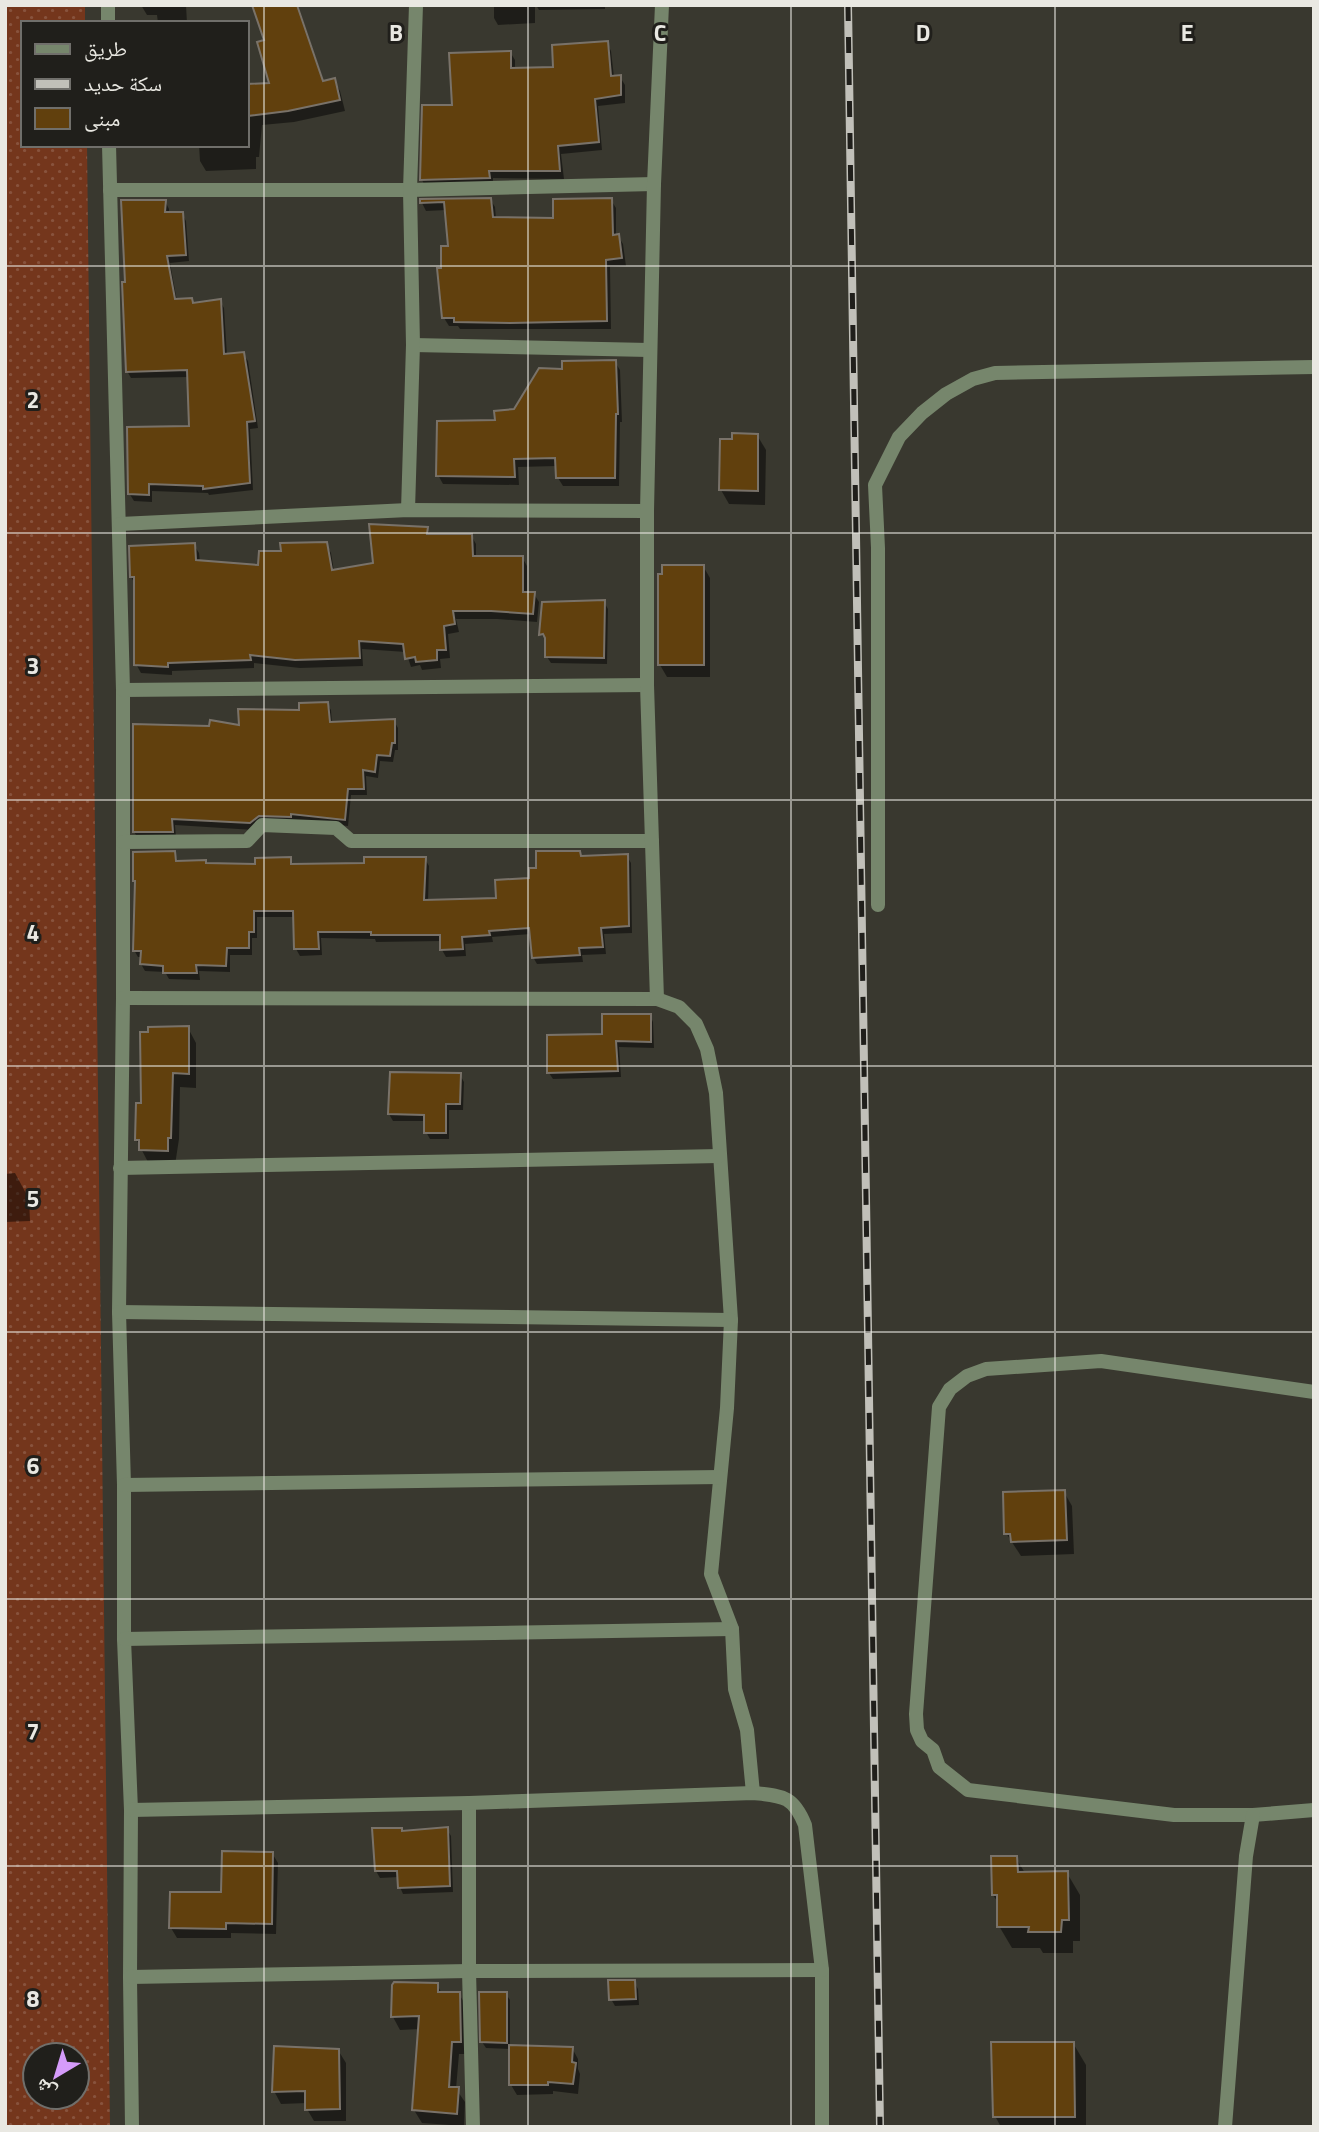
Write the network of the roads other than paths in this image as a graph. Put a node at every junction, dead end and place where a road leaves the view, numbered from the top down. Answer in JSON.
{"nodes":[{"id":1,"x":416,"y":5,"type":"edge"},
{"id":2,"x":662,"y":5,"type":"edge"},
{"id":3,"x":109,"y":147,"type":"edge"},
{"id":4,"x":654,"y":184,"type":"junction"},
{"id":5,"x":110,"y":190,"type":"junction"},
{"id":6,"x":410,"y":190,"type":"junction"},
{"id":7,"x":412,"y":345,"type":"junction"},
{"id":8,"x":649,"y":350,"type":"junction"},
{"id":9,"x":1314,"y":367,"type":"edge"},
{"id":10,"x":408,"y":510,"type":"junction"},
{"id":11,"x":647,"y":511,"type":"junction"},
{"id":12,"x":120,"y":524,"type":"junction"},
{"id":13,"x":647,"y":685,"type":"junction"},
{"id":14,"x":123,"y":690,"type":"junction"},
{"id":15,"x":652,"y":841,"type":"junction"},
{"id":16,"x":123,"y":842,"type":"junction"},
{"id":17,"x":878,"y":905,"type":"dead end"},
{"id":18,"x":123,"y":998,"type":"junction"},
{"id":19,"x":657,"y":999,"type":"junction"},
{"id":20,"x":719,"y":1156,"type":"junction"},
{"id":21,"x":121,"y":1168,"type":"junction"},
{"id":22,"x":119,"y":1312,"type":"junction"},
{"id":23,"x":731,"y":1320,"type":"junction"},
{"id":24,"x":1314,"y":1392,"type":"edge"},
{"id":25,"x":720,"y":1477,"type":"junction"},
{"id":26,"x":124,"y":1485,"type":"junction"},
{"id":27,"x":732,"y":1629,"type":"junction"},
{"id":28,"x":124,"y":1639,"type":"junction"},
{"id":29,"x":752,"y":1793,"type":"junction"},
{"id":30,"x":469,"y":1803,"type":"junction"},
{"id":31,"x":131,"y":1810,"type":"junction"},
{"id":32,"x":1314,"y":1810,"type":"edge"},
{"id":33,"x":1253,"y":1815,"type":"junction"},
{"id":34,"x":822,"y":1970,"type":"junction"},
{"id":35,"x":469,"y":1971,"type":"junction"},
{"id":36,"x":130,"y":1977,"type":"junction"},
{"id":37,"x":132,"y":2127,"type":"edge"},
{"id":38,"x":473,"y":2127,"type":"edge"},
{"id":39,"x":822,"y":2127,"type":"edge"},
{"id":40,"x":1225,"y":2127,"type":"edge"}],
"edges":[{"from":1,"to":6,"type":"street"},
{"from":2,"to":4,"type":"street"},
{"from":3,"to":5,"type":"street"},
{"from":4,"to":6,"type":"street"},
{"from":4,"to":8,"type":"street"},
{"from":5,"to":6,"type":"street"},
{"from":5,"to":12,"type":"street"},
{"from":6,"to":7,"type":"street"},
{"from":7,"to":8,"type":"street"},
{"from":7,"to":10,"type":"street"},
{"from":8,"to":11,"type":"street"},
{"from":9,"to":17,"type":"street"},
{"from":10,"to":11,"type":"street"},
{"from":10,"to":12,"type":"street"},
{"from":11,"to":13,"type":"street"},
{"from":12,"to":14,"type":"street"},
{"from":13,"to":14,"type":"street"},
{"from":13,"to":15,"type":"street"},
{"from":14,"to":16,"type":"street"},
{"from":15,"to":16,"type":"street"},
{"from":15,"to":19,"type":"street"},
{"from":16,"to":18,"type":"street"},
{"from":18,"to":19,"type":"street"},
{"from":18,"to":21,"type":"street"},
{"from":19,"to":20,"type":"street"},
{"from":20,"to":21,"type":"street"},
{"from":20,"to":23,"type":"street"},
{"from":21,"to":22,"type":"street"},
{"from":22,"to":23,"type":"street"},
{"from":22,"to":26,"type":"street"},
{"from":23,"to":25,"type":"street"},
{"from":24,"to":33,"type":"street"},
{"from":25,"to":26,"type":"street"},
{"from":25,"to":27,"type":"street"},
{"from":26,"to":28,"type":"street"},
{"from":27,"to":28,"type":"street"},
{"from":27,"to":29,"type":"street"},
{"from":28,"to":31,"type":"street"},
{"from":29,"to":30,"type":"street"},
{"from":29,"to":34,"type":"street"},
{"from":30,"to":31,"type":"street"},
{"from":30,"to":35,"type":"street"},
{"from":31,"to":36,"type":"street"},
{"from":32,"to":33,"type":"street"},
{"from":33,"to":40,"type":"street"},
{"from":34,"to":35,"type":"street"},
{"from":34,"to":39,"type":"street"},
{"from":35,"to":36,"type":"street"},
{"from":35,"to":38,"type":"street"},
{"from":36,"to":37,"type":"street"}]}
